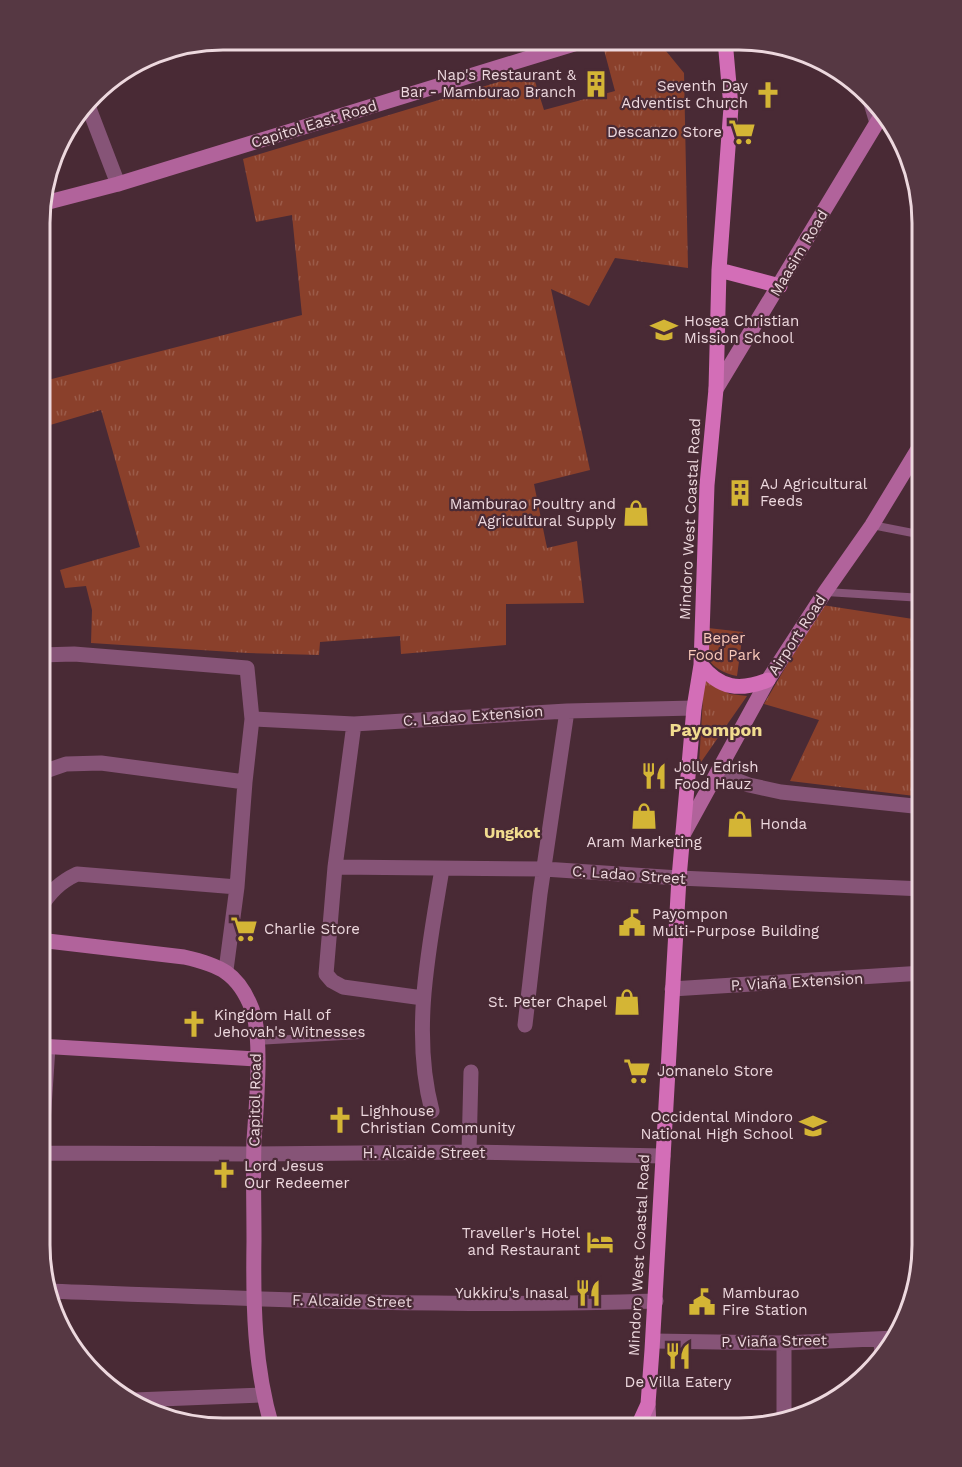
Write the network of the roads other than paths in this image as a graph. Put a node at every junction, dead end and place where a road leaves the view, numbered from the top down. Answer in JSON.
{"nodes":[{"id":1,"x":557,"y":49,"type":"edge"},
{"id":2,"x":724,"y":49,"type":"edge"},
{"id":3,"x":90,"y":111,"type":"edge"},
{"id":4,"x":879,"y":119,"type":"edge"},
{"id":5,"x":118,"y":184,"type":"junction"},
{"id":6,"x":51,"y":201,"type":"edge"},
{"id":7,"x":719,"y":270,"type":"junction"},
{"id":8,"x":780,"y":286,"type":"junction"},
{"id":9,"x":716,"y":389,"type":"junction"},
{"id":10,"x":912,"y":459,"type":"edge"},
{"id":11,"x":872,"y":525,"type":"junction"},
{"id":12,"x":912,"y":533,"type":"edge"},
{"id":13,"x":825,"y":592,"type":"junction"},
{"id":14,"x":912,"y":597,"type":"edge"},
{"id":15,"x":49,"y":655,"type":"edge"},
{"id":16,"x":700,"y":665,"type":"junction"},
{"id":17,"x":768,"y":680,"type":"junction"},
{"id":18,"x":694,"y":708,"type":"junction"},
{"id":19,"x":567,"y":711,"type":"junction"},
{"id":20,"x":252,"y":719,"type":"junction"},
{"id":21,"x":354,"y":724,"type":"junction"},
{"id":22,"x":49,"y":770,"type":"edge"},
{"id":23,"x":717,"y":773,"type":"junction"},
{"id":24,"x":244,"y":782,"type":"junction"},
{"id":25,"x":912,"y":806,"type":"edge"},
{"id":26,"x":683,"y":835,"type":"junction"},
{"id":27,"x":335,"y":867,"type":"junction"},
{"id":28,"x":442,"y":869,"type":"junction"},
{"id":29,"x":544,"y":869,"type":"junction"},
{"id":30,"x":679,"y":878,"type":"junction"},
{"id":31,"x":237,"y":887,"type":"junction"},
{"id":32,"x":912,"y":889,"type":"edge"},
{"id":33,"x":49,"y":893,"type":"edge"},
{"id":34,"x":49,"y":941,"type":"edge"},
{"id":35,"x":226,"y":970,"type":"junction"},
{"id":36,"x":912,"y":974,"type":"edge"},
{"id":37,"x":672,"y":989,"type":"junction"},
{"id":38,"x":423,"y":998,"type":"junction"},
{"id":39,"x":525,"y":1024,"type":"dead end"},
{"id":40,"x":360,"y":1035,"type":"dead end"},
{"id":41,"x":256,"y":1041,"type":"junction"},
{"id":42,"x":49,"y":1046,"type":"edge"},
{"id":43,"x":257,"y":1059,"type":"junction"},
{"id":44,"x":471,"y":1072,"type":"dead end"},
{"id":45,"x":432,"y":1111,"type":"dead end"},
{"id":46,"x":469,"y":1152,"type":"junction"},
{"id":47,"x":49,"y":1153,"type":"edge"},
{"id":48,"x":254,"y":1154,"type":"junction"},
{"id":49,"x":663,"y":1156,"type":"junction"},
{"id":50,"x":57,"y":1291,"type":"edge"},
{"id":51,"x":254,"y":1299,"type":"junction"},
{"id":52,"x":656,"y":1301,"type":"junction"},
{"id":53,"x":884,"y":1338,"type":"edge"},
{"id":54,"x":653,"y":1341,"type":"junction"},
{"id":55,"x":784,"y":1343,"type":"junction"},
{"id":56,"x":262,"y":1395,"type":"junction"},
{"id":57,"x":147,"y":1399,"type":"edge"},
{"id":58,"x":648,"y":1404,"type":"junction"},
{"id":59,"x":784,"y":1411,"type":"edge"},
{"id":60,"x":269,"y":1418,"type":"edge"},
{"id":61,"x":642,"y":1418,"type":"edge"},
{"id":62,"x":649,"y":1418,"type":"edge"}],
"edges":[{"from":1,"to":5,"type":"street","name":"Capitol East Road"},
{"from":2,"to":7,"type":"main road","name":"Mindoro West Coastal Road"},
{"from":3,"to":5,"type":"street"},
{"from":4,"to":8,"type":"street","name":"Maasim Road"},
{"from":5,"to":6,"type":"street","name":"Capitol East Road"},
{"from":7,"to":8,"type":"main road"},
{"from":7,"to":9,"type":"main road","name":"Mindoro West Coastal Road"},
{"from":8,"to":9,"type":"street","name":"Maasim Road"},
{"from":9,"to":16,"type":"main road","name":"Mindoro West Coastal Road"},
{"from":10,"to":11,"type":"street","name":"Airport Road"},
{"from":11,"to":12,"type":"lane"},
{"from":11,"to":13,"type":"street","name":"Airport Road"},
{"from":13,"to":14,"type":"lane"},
{"from":13,"to":17,"type":"street","name":"Airport Road"},
{"from":15,"to":20,"type":"street"},
{"from":16,"to":17,"type":"main road"},
{"from":16,"to":18,"type":"main road","name":"Mindoro West Coastal Road"},
{"from":17,"to":23,"type":"street","name":"Airport Road"},
{"from":18,"to":19,"type":"street","name":"C. Ladao Extension"},
{"from":18,"to":26,"type":"main road","name":"Mindoro West Coastal Road"},
{"from":19,"to":21,"type":"street","name":"C. Ladao Extension"},
{"from":19,"to":29,"type":"street"},
{"from":20,"to":21,"type":"street","name":"C. Ladao Extension"},
{"from":20,"to":24,"type":"street"},
{"from":21,"to":27,"type":"street"},
{"from":22,"to":24,"type":"street"},
{"from":23,"to":25,"type":"street"},
{"from":23,"to":26,"type":"street","name":"Airport Road"},
{"from":24,"to":31,"type":"street"},
{"from":26,"to":30,"type":"main road","name":"Mindoro West Coastal Road"},
{"from":27,"to":28,"type":"street","name":"C. Ladao Street"},
{"from":27,"to":38,"type":"street"},
{"from":28,"to":29,"type":"street","name":"C. Ladao Street"},
{"from":28,"to":38,"type":"street"},
{"from":29,"to":30,"type":"street","name":"C. Ladao Street"},
{"from":29,"to":39,"type":"street"},
{"from":30,"to":32,"type":"street","name":"C. Ladao Street"},
{"from":30,"to":37,"type":"main road","name":"Mindoro West Coastal Road"},
{"from":31,"to":33,"type":"street"},
{"from":31,"to":35,"type":"street"},
{"from":34,"to":35,"type":"street"},
{"from":35,"to":41,"type":"street","name":"Capitol Road"},
{"from":36,"to":37,"type":"street","name":"P. Viaña Extension"},
{"from":37,"to":49,"type":"main road","name":"Mindoro West Coastal Road"},
{"from":38,"to":45,"type":"street"},
{"from":40,"to":41,"type":"lane"},
{"from":41,"to":43,"type":"street","name":"Capitol Road"},
{"from":42,"to":43,"type":"street"},
{"from":43,"to":48,"type":"street","name":"Capitol Road"},
{"from":44,"to":46,"type":"street"},
{"from":46,"to":48,"type":"street","name":"H. Alcaide Street"},
{"from":46,"to":49,"type":"street","name":"H. Alcaide Street"},
{"from":47,"to":48,"type":"street","name":"H. Alcaide Street"},
{"from":48,"to":51,"type":"street","name":"Capitol Road"},
{"from":49,"to":52,"type":"main road","name":"Mindoro West Coastal Road"},
{"from":50,"to":51,"type":"street","name":"F. Alcaide Street"},
{"from":51,"to":52,"type":"street","name":"F. Alcaide Street"},
{"from":51,"to":56,"type":"street","name":"Capitol Road"},
{"from":52,"to":54,"type":"main road","name":"Mindoro West Coastal Road"},
{"from":53,"to":55,"type":"street","name":"P. Viaña Street"},
{"from":54,"to":55,"type":"street","name":"P. Viaña Street"},
{"from":54,"to":58,"type":"main road","name":"Mindoro West Coastal Road"},
{"from":55,"to":59,"type":"street"},
{"from":56,"to":57,"type":"street"},
{"from":56,"to":60,"type":"street","name":"Capitol Road"},
{"from":58,"to":61,"type":"main road","name":"Mindoro West Coastal Road"},
{"from":58,"to":62,"type":"street"}]}
